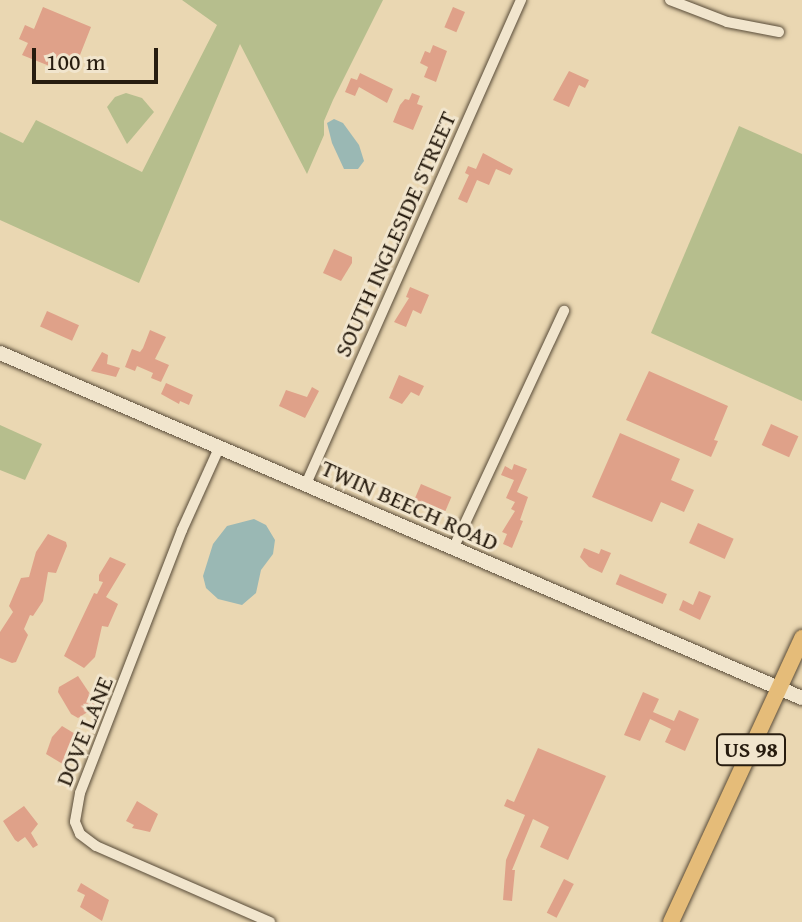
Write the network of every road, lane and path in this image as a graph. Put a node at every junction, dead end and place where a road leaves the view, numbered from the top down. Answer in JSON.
{"nodes":[{"id":1,"x":521,"y":0,"type":"edge"},
{"id":2,"x":670,"y":0,"type":"edge"},
{"id":3,"x":779,"y":32,"type":"dead end"},
{"id":4,"x":564,"y":311,"type":"dead end"},
{"id":5,"x":0,"y":353,"type":"edge"},
{"id":6,"x":219,"y":448,"type":"junction"},
{"id":7,"x":306,"y":484,"type":"junction"},
{"id":8,"x":453,"y":549,"type":"junction"},
{"id":9,"x":802,"y":638,"type":"edge"},
{"id":10,"x":780,"y":689,"type":"junction"},
{"id":11,"x":802,"y":698,"type":"edge"},
{"id":12,"x":270,"y":922,"type":"edge"},
{"id":13,"x":671,"y":922,"type":"edge"}],
"edges":[{"from":1,"to":7,"type":"street","name":"SOUTH INGLESIDE STREET"},
{"from":2,"to":3,"type":"street"},
{"from":4,"to":8,"type":"street"},
{"from":5,"to":6,"type":"street","name":"TWIN BEECH ROAD"},
{"from":6,"to":7,"type":"street","name":"TWIN BEECH ROAD"},
{"from":6,"to":12,"type":"street","name":"DOVE LANE"},
{"from":7,"to":8,"type":"street","name":"TWIN BEECH ROAD"},
{"from":8,"to":10,"type":"street","name":"TWIN BEECH ROAD"},
{"from":9,"to":10,"type":"main road","number":"US 98"},
{"from":10,"to":11,"type":"street","name":"TWIN BEECH ROAD"},
{"from":10,"to":13,"type":"main road","number":"US 98"}]}
